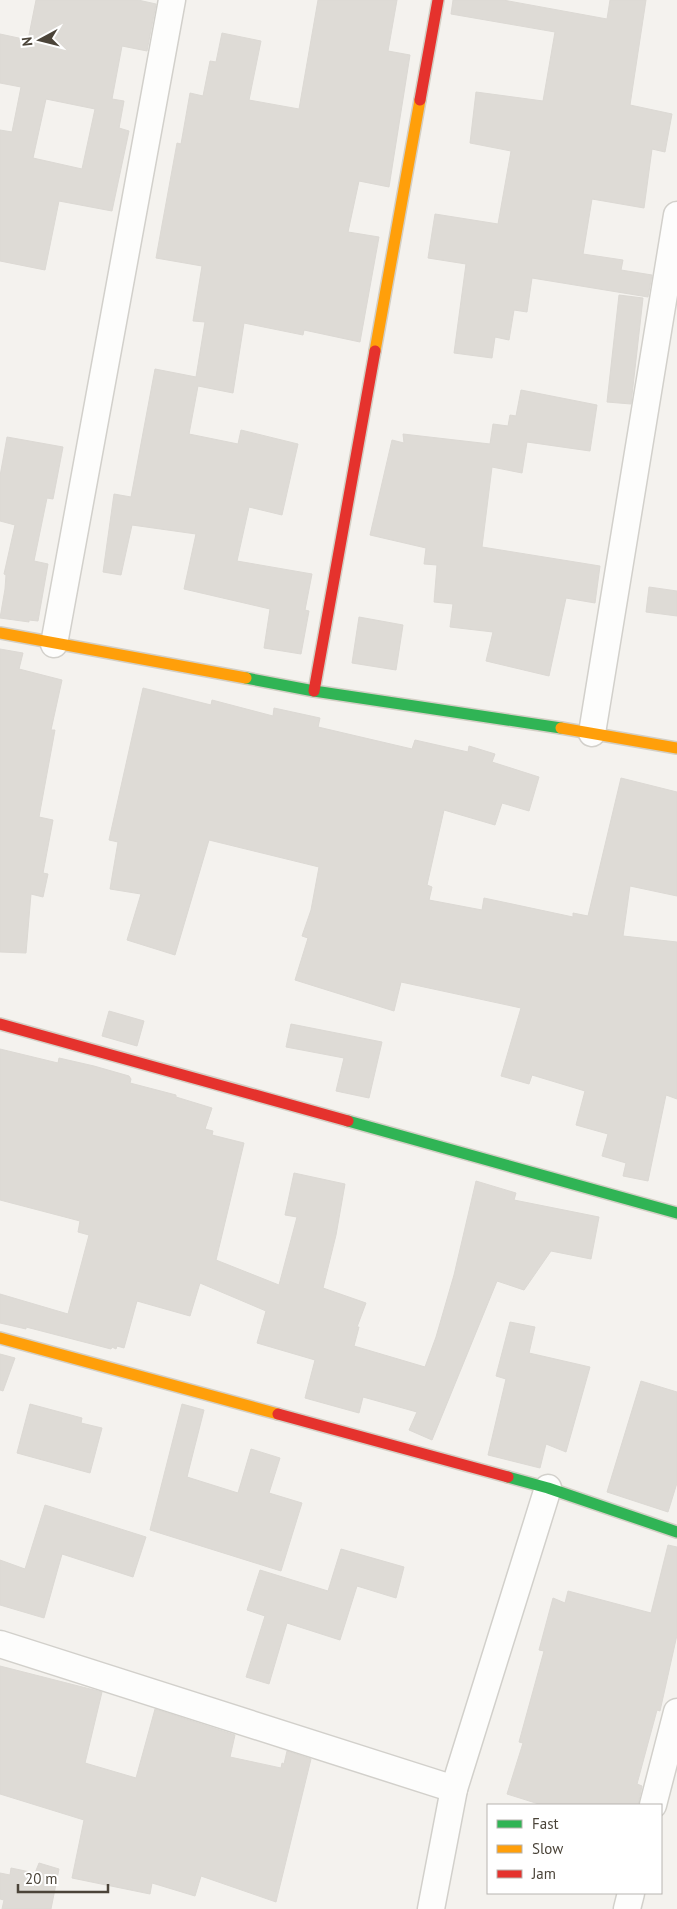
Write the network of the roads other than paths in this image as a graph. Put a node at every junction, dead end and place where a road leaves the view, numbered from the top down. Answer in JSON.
{"nodes":[{"id":1,"x":172,"y":0,"type":"edge"},
{"id":2,"x":438,"y":0,"type":"edge"},
{"id":3,"x":677,"y":215,"type":"edge"},
{"id":4,"x":0,"y":634,"type":"edge"},
{"id":5,"x":54,"y":644,"type":"junction"},
{"id":6,"x":314,"y":691,"type":"junction"},
{"id":7,"x":592,"y":733,"type":"junction"},
{"id":8,"x":677,"y":748,"type":"edge"},
{"id":9,"x":0,"y":1024,"type":"edge"},
{"id":10,"x":677,"y":1213,"type":"edge"},
{"id":11,"x":0,"y":1338,"type":"edge"},
{"id":12,"x":548,"y":1488,"type":"junction"},
{"id":13,"x":677,"y":1532,"type":"edge"},
{"id":14,"x":0,"y":1644,"type":"edge"},
{"id":15,"x":677,"y":1712,"type":"edge"},
{"id":16,"x":454,"y":1789,"type":"junction"},
{"id":17,"x":653,"y":1804,"type":"edge"},
{"id":18,"x":631,"y":1894,"type":"edge"},
{"id":19,"x":431,"y":1909,"type":"edge"},
{"id":20,"x":627,"y":1909,"type":"edge"}],
"edges":[{"from":1,"to":5,"type":"street"},
{"from":2,"to":6,"type":"street"},
{"from":3,"to":7,"type":"street"},
{"from":4,"to":5,"type":"street"},
{"from":5,"to":6,"type":"street"},
{"from":6,"to":7,"type":"street"},
{"from":7,"to":8,"type":"street"},
{"from":9,"to":10,"type":"street"},
{"from":11,"to":12,"type":"street"},
{"from":12,"to":13,"type":"street"},
{"from":12,"to":16,"type":"street"},
{"from":14,"to":16,"type":"street"},
{"from":15,"to":17,"type":"street"},
{"from":16,"to":19,"type":"street"},
{"from":18,"to":20,"type":"street"}]}
